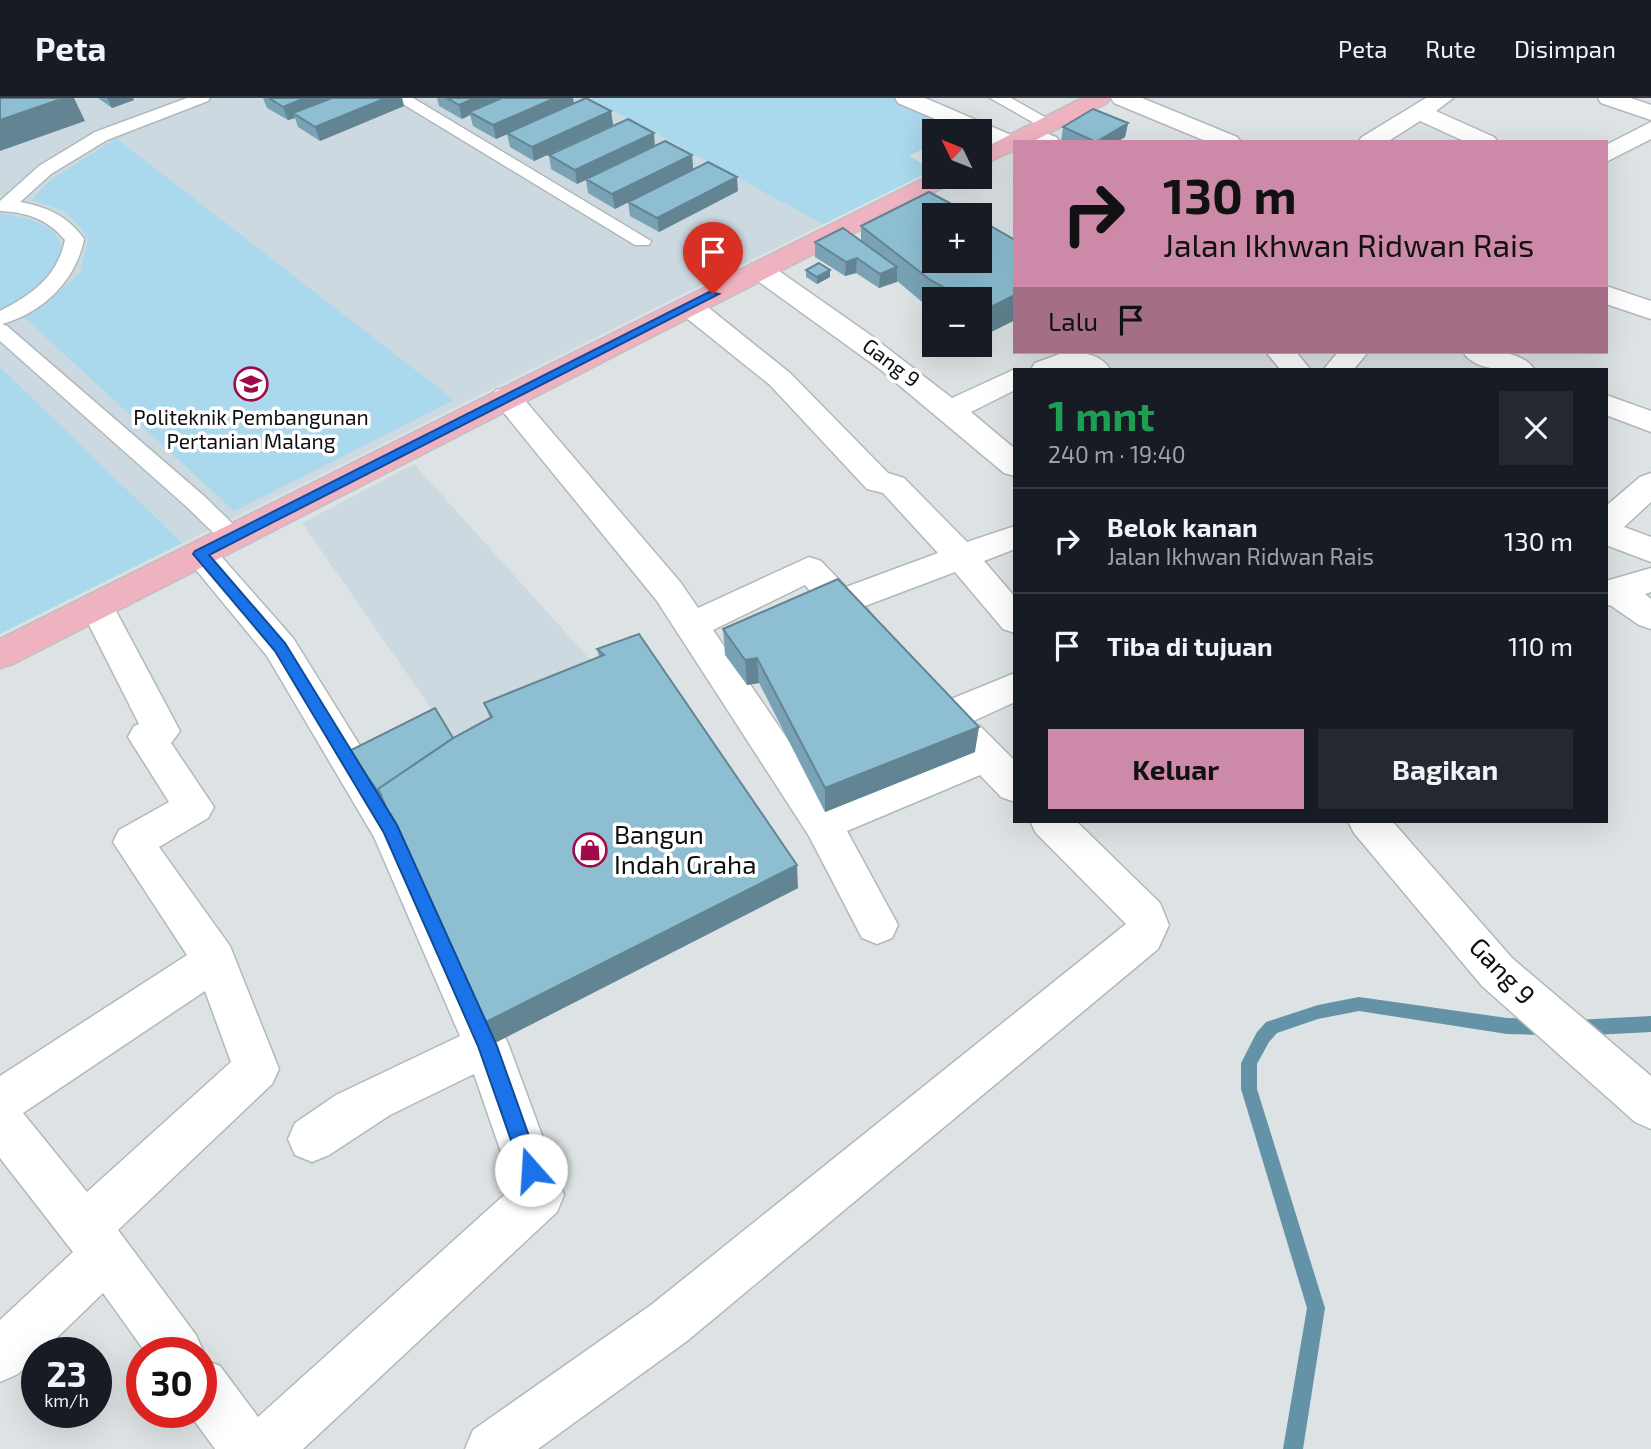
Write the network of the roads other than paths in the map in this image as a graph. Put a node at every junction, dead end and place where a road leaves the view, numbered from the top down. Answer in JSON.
{"nodes":[{"id":1,"x":202,"y":98,"type":"edge"},
{"id":2,"x":401,"y":98,"type":"edge"},
{"id":3,"x":906,"y":98,"type":"edge"},
{"id":4,"x":998,"y":98,"type":"edge"},
{"id":5,"x":1099,"y":98,"type":"edge"},
{"id":6,"x":1122,"y":98,"type":"edge"},
{"id":7,"x":1442,"y":98,"type":"edge"},
{"id":8,"x":1609,"y":98,"type":"edge"},
{"id":9,"x":1418,"y":112,"type":"junction"},
{"id":10,"x":1651,"y":113,"type":"edge"},
{"id":11,"x":1651,"y":129,"type":"edge"},
{"id":12,"x":1034,"y":136,"type":"edge"},
{"id":13,"x":1224,"y":140,"type":"edge"},
{"id":14,"x":1373,"y":140,"type":"edge"},
{"id":15,"x":1481,"y":140,"type":"edge"},
{"id":16,"x":1013,"y":145,"type":"edge"},
{"id":17,"x":992,"y":154,"type":"edge"},
{"id":18,"x":1608,"y":154,"type":"edge"},
{"id":19,"x":922,"y":189,"type":"edge"},
{"id":20,"x":2,"y":206,"type":"edge"},
{"id":21,"x":642,"y":240,"type":"dead end"},
{"id":22,"x":761,"y":270,"type":"junction"},
{"id":23,"x":1608,"y":295,"type":"edge"},
{"id":24,"x":690,"y":306,"type":"junction"},
{"id":25,"x":1651,"y":311,"type":"edge"},
{"id":26,"x":0,"y":319,"type":"edge"},
{"id":27,"x":0,"y":330,"type":"edge"},
{"id":28,"x":1282,"y":354,"type":"edge"},
{"id":29,"x":1352,"y":354,"type":"edge"},
{"id":30,"x":1481,"y":354,"type":"edge"},
{"id":31,"x":1090,"y":360,"type":"edge"},
{"id":32,"x":1047,"y":368,"type":"edge"},
{"id":33,"x":1295,"y":368,"type":"edge"},
{"id":34,"x":1339,"y":368,"type":"edge"},
{"id":35,"x":1517,"y":368,"type":"edge"},
{"id":36,"x":1013,"y":379,"type":"edge"},
{"id":37,"x":506,"y":397,"type":"junction"},
{"id":38,"x":1608,"y":405,"type":"edge"},
{"id":39,"x":952,"y":410,"type":"junction"},
{"id":40,"x":1651,"y":422,"type":"edge"},
{"id":41,"x":1013,"y":464,"type":"edge"},
{"id":42,"x":1651,"y":484,"type":"edge"},
{"id":43,"x":1608,"y":523,"type":"edge"},
{"id":44,"x":1608,"y":533,"type":"edge"},
{"id":45,"x":1013,"y":538,"type":"edge"},
{"id":46,"x":216,"y":546,"type":"junction"},
{"id":47,"x":1651,"y":550,"type":"edge"},
{"id":48,"x":961,"y":557,"type":"junction"},
{"id":49,"x":1651,"y":580,"type":"edge"},
{"id":50,"x":1611,"y":593,"type":"edge"},
{"id":51,"x":841,"y":602,"type":"junction"},
{"id":52,"x":97,"y":607,"type":"junction"},
{"id":53,"x":1651,"y":616,"type":"edge"},
{"id":54,"x":1013,"y":619,"type":"edge"},
{"id":55,"x":691,"y":626,"type":"junction"},
{"id":56,"x":886,"y":650,"type":"edge"},
{"id":57,"x":0,"y":655,"type":"edge"},
{"id":58,"x":921,"y":688,"type":"edge"},
{"id":59,"x":1013,"y":688,"type":"edge"},
{"id":60,"x":947,"y":716,"type":"junction"},
{"id":61,"x":986,"y":756,"type":"junction"},
{"id":62,"x":1013,"y":784,"type":"edge"},
{"id":63,"x":1052,"y":823,"type":"edge"},
{"id":64,"x":1370,"y":823,"type":"edge"},
{"id":65,"x":823,"y":824,"type":"junction"},
{"id":66,"x":877,"y":925,"type":"dead end"},
{"id":67,"x":215,"y":960,"type":"junction"},
{"id":68,"x":487,"y":1046,"type":"junction"},
{"id":69,"x":0,"y":1102,"type":"edge"},
{"id":70,"x":1651,"y":1106,"type":"edge"},
{"id":71,"x":0,"y":1121,"type":"edge"},
{"id":72,"x":312,"y":1139,"type":"dead end"},
{"id":73,"x":95,"y":1241,"type":"junction"},
{"id":74,"x":166,"y":1337,"type":"edge"},
{"id":75,"x":0,"y":1356,"type":"edge"},
{"id":76,"x":217,"y":1407,"type":"edge"},
{"id":77,"x":248,"y":1449,"type":"edge"},
{"id":78,"x":263,"y":1449,"type":"edge"},
{"id":79,"x":492,"y":1449,"type":"edge"}],
"edges":[{"from":1,"to":20,"type":"lane"},
{"from":2,"to":21,"type":"lane"},
{"from":3,"to":12,"type":"street"},
{"from":4,"to":12,"type":"lane"},
{"from":5,"to":12,"type":"main road"},
{"from":6,"to":13,"type":"street"},
{"from":7,"to":9,"type":"street"},
{"from":8,"to":10,"type":"street"},
{"from":9,"to":14,"type":"street"},
{"from":9,"to":15,"type":"street"},
{"from":11,"to":18,"type":"street"},
{"from":16,"to":17,"type":"main road"},
{"from":19,"to":22,"type":"main road"},
{"from":20,"to":26,"type":"lane"},
{"from":22,"to":24,"type":"main road"},
{"from":22,"to":39,"type":"street","name":"Gang 9"},
{"from":23,"to":25,"type":"street"},
{"from":24,"to":37,"type":"main road"},
{"from":24,"to":48,"type":"street"},
{"from":27,"to":46,"type":"lane"},
{"from":28,"to":33,"type":"street"},
{"from":29,"to":34,"type":"street"},
{"from":30,"to":35,"type":"street"},
{"from":31,"to":32,"type":"street"},
{"from":36,"to":39,"type":"street"},
{"from":37,"to":46,"type":"main road"},
{"from":37,"to":55,"type":"street"},
{"from":38,"to":40,"type":"street"},
{"from":39,"to":41,"type":"street","name":"Gang 9"},
{"from":42,"to":43,"type":"street"},
{"from":44,"to":47,"type":"street"},
{"from":45,"to":48,"type":"street"},
{"from":46,"to":52,"type":"main road"},
{"from":46,"to":68,"type":"street"},
{"from":48,"to":51,"type":"street"},
{"from":48,"to":54,"type":"street"},
{"from":49,"to":50,"type":"street"},
{"from":50,"to":53,"type":"street"},
{"from":51,"to":55,"type":"street"},
{"from":51,"to":56,"type":"street"},
{"from":52,"to":57,"type":"main road"},
{"from":52,"to":67,"type":"street"},
{"from":55,"to":65,"type":"street"},
{"from":58,"to":60,"type":"street"},
{"from":59,"to":60,"type":"street"},
{"from":60,"to":61,"type":"street"},
{"from":61,"to":62,"type":"street"},
{"from":61,"to":65,"type":"street"},
{"from":63,"to":79,"type":"street"},
{"from":64,"to":70,"type":"street","name":"Gang 9"},
{"from":65,"to":66,"type":"street"},
{"from":67,"to":69,"type":"street"},
{"from":67,"to":73,"type":"street"},
{"from":68,"to":72,"type":"street"},
{"from":68,"to":78,"type":"street"},
{"from":71,"to":73,"type":"street"},
{"from":73,"to":74,"type":"street"},
{"from":73,"to":75,"type":"street"},
{"from":76,"to":77,"type":"street"}]}
